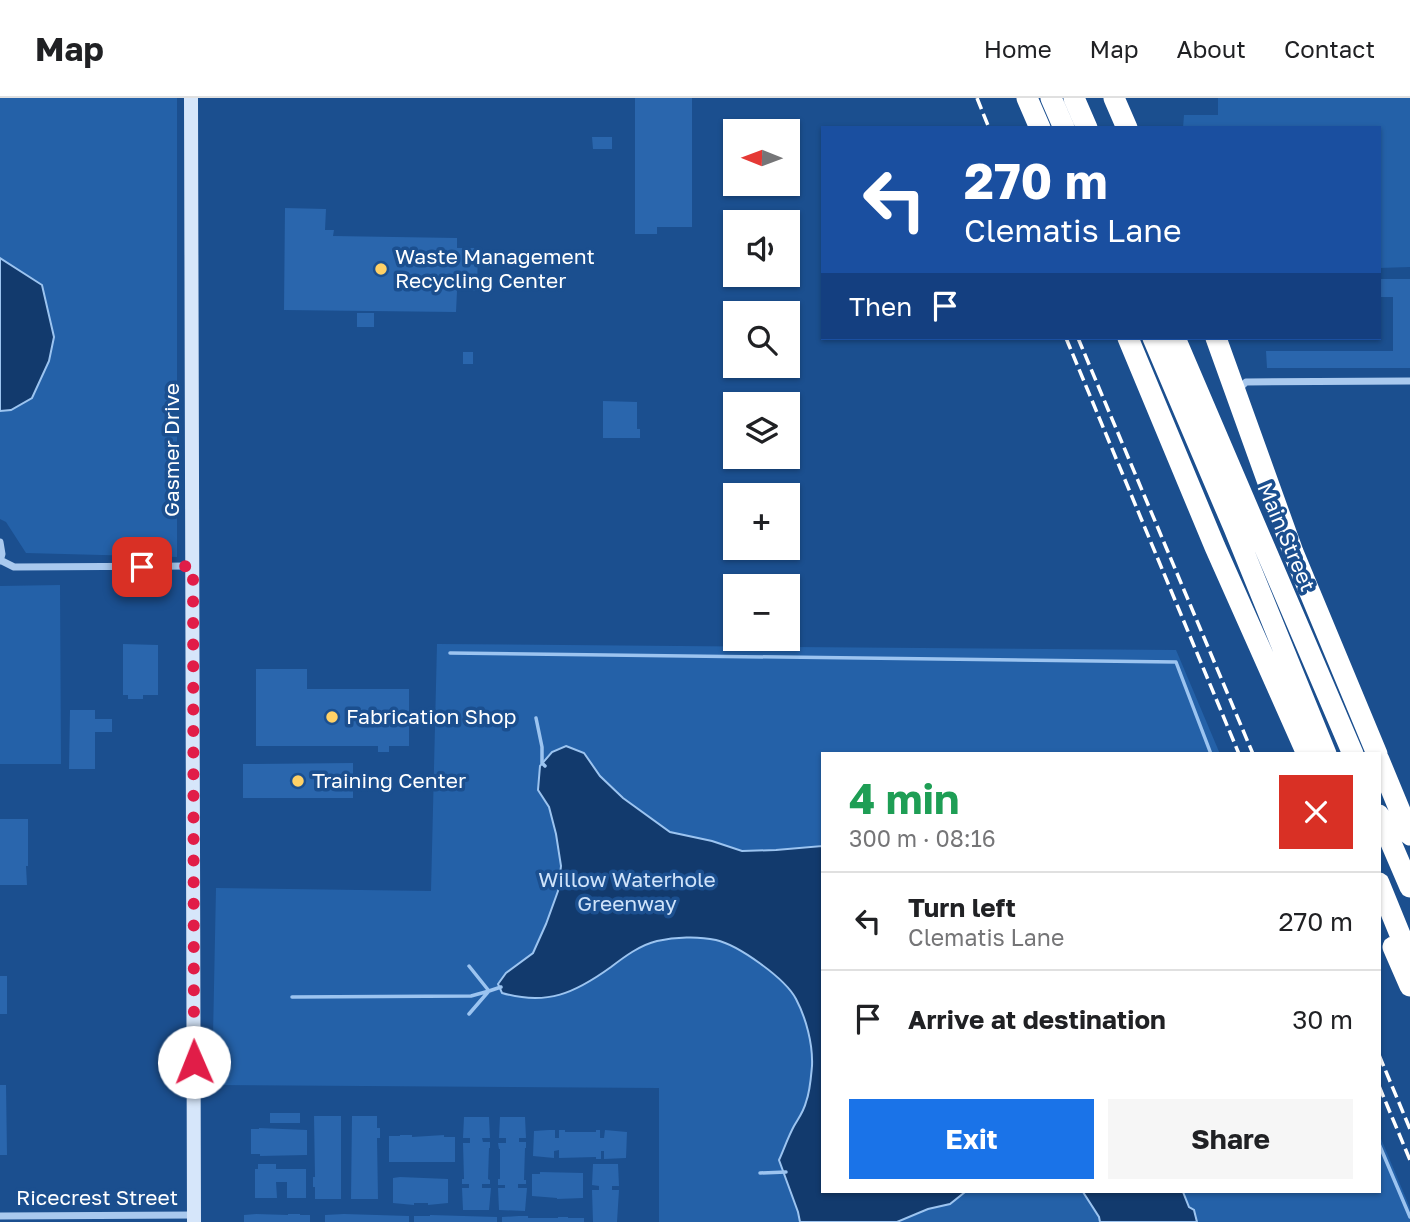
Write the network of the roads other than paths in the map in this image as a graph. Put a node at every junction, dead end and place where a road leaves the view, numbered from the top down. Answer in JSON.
{"nodes":[{"id":1,"x":191,"y":98,"type":"edge"},
{"id":2,"x":1027,"y":98,"type":"edge"},
{"id":3,"x":1051,"y":98,"type":"edge"},
{"id":4,"x":1074,"y":98,"type":"edge"},
{"id":5,"x":1114,"y":98,"type":"edge"},
{"id":6,"x":1039,"y":126,"type":"edge"},
{"id":7,"x":1063,"y":126,"type":"edge"},
{"id":8,"x":1086,"y":126,"type":"edge"},
{"id":9,"x":1126,"y":126,"type":"edge"},
{"id":10,"x":1129,"y":340,"type":"edge"},
{"id":11,"x":1154,"y":340,"type":"edge"},
{"id":12,"x":1176,"y":340,"type":"edge"},
{"id":13,"x":1217,"y":340,"type":"edge"},
{"id":14,"x":1410,"y":381,"type":"edge"},
{"id":15,"x":1236,"y":392,"type":"junction"},
{"id":16,"x":1244,"y":525,"type":"junction"},
{"id":17,"x":0,"y":542,"type":"edge"},
{"id":18,"x":0,"y":560,"type":"edge"},
{"id":19,"x":193,"y":566,"type":"junction"},
{"id":20,"x":1306,"y":752,"type":"edge"},
{"id":21,"x":1325,"y":752,"type":"edge"},
{"id":22,"x":1352,"y":752,"type":"edge"},
{"id":23,"x":1376,"y":752,"type":"edge"},
{"id":24,"x":1381,"y":765,"type":"edge"},
{"id":25,"x":1381,"y":820,"type":"edge"},
{"id":26,"x":1410,"y":835,"type":"edge"},
{"id":27,"x":1410,"y":887,"type":"edge"},
{"id":28,"x":1381,"y":889,"type":"edge"},
{"id":29,"x":1381,"y":921,"type":"edge"},
{"id":30,"x":1410,"y":960,"type":"edge"},
{"id":31,"x":1410,"y":986,"type":"edge"},
{"id":32,"x":0,"y":1216,"type":"edge"},
{"id":33,"x":194,"y":1219,"type":"edge"}],
"edges":[{"from":1,"to":19,"type":"street","name":"Gasmer Drive"},
{"from":2,"to":6,"type":"highway"},
{"from":3,"to":7,"type":"highway"},
{"from":4,"to":8,"type":"highway"},
{"from":5,"to":9,"type":"highway"},
{"from":10,"to":20,"type":"highway"},
{"from":11,"to":16,"type":"highway","name":"Main Street"},
{"from":12,"to":16,"type":"highway","name":"Main Street"},
{"from":13,"to":15,"type":"highway"},
{"from":14,"to":15,"type":"street"},
{"from":15,"to":23,"type":"highway"},
{"from":16,"to":21,"type":"highway","name":"Main Street"},
{"from":16,"to":22,"type":"highway","name":"Main Street"},
{"from":17,"to":18,"type":"street"},
{"from":18,"to":19,"type":"street"},
{"from":19,"to":33,"type":"street","name":"Gasmer Drive"},
{"from":24,"to":26,"type":"highway"},
{"from":25,"to":27,"type":"highway"},
{"from":28,"to":30,"type":"highway"},
{"from":29,"to":31,"type":"highway"},
{"from":32,"to":33,"type":"street","name":"Ricecrest Street"}]}
